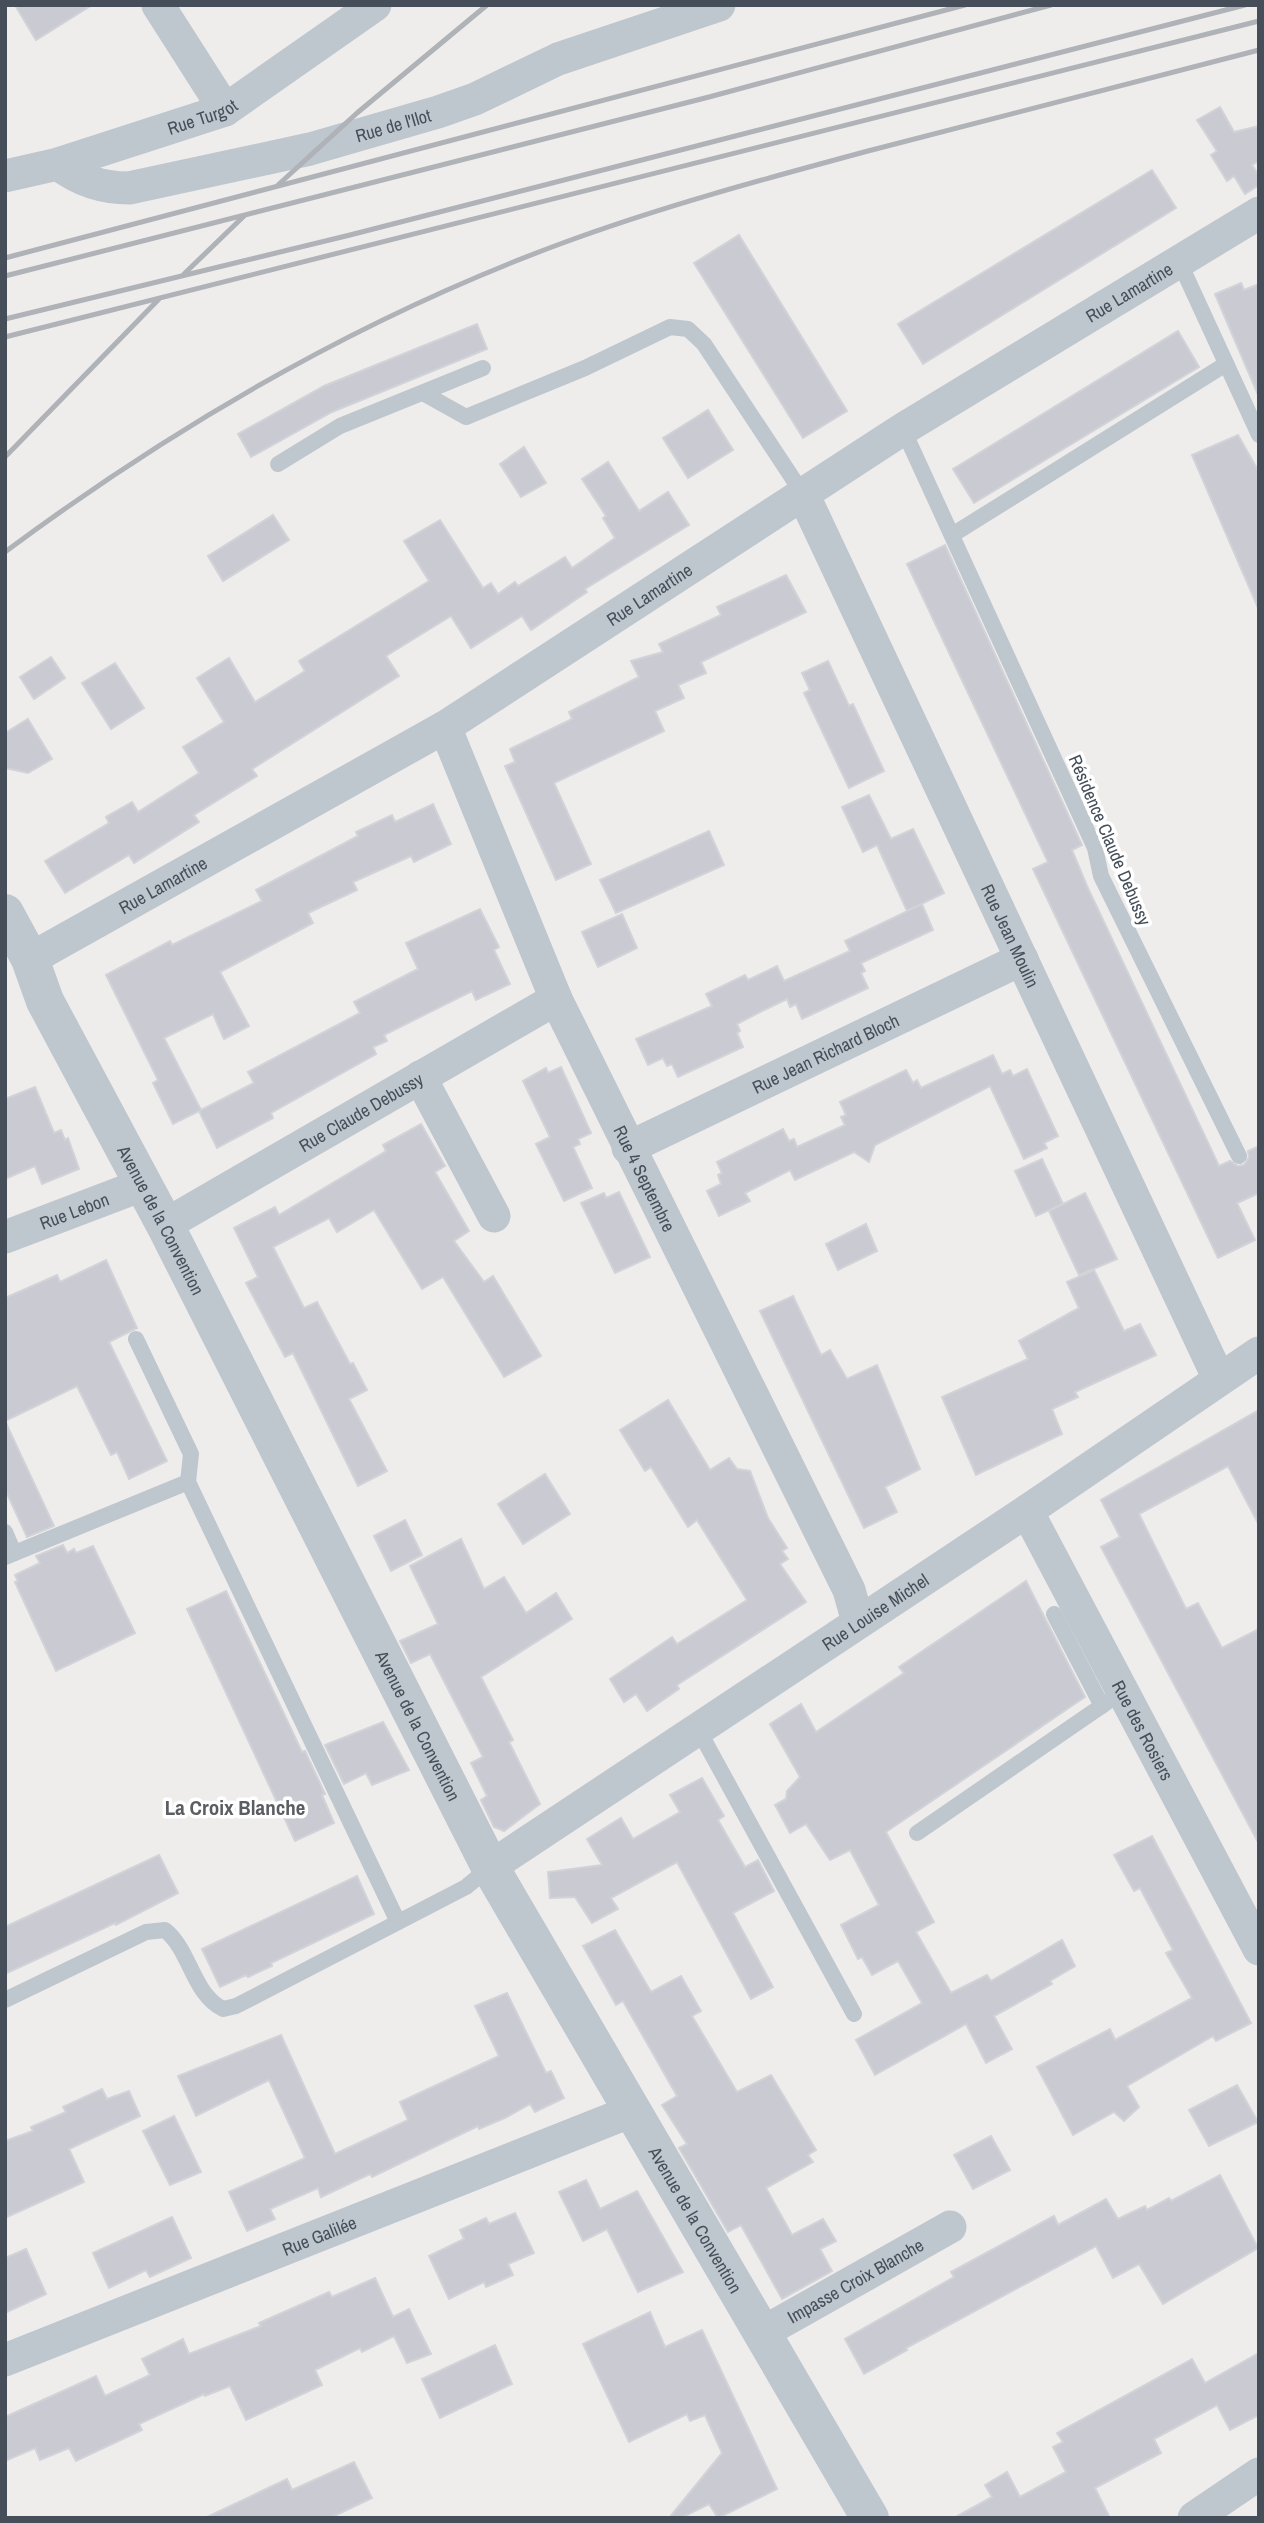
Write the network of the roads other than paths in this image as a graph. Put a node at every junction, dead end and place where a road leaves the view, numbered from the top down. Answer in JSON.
{"nodes":[{"id":1,"x":158,"y":5,"type":"edge"},
{"id":2,"x":375,"y":5,"type":"edge"},
{"id":3,"x":719,"y":5,"type":"edge"},
{"id":4,"x":225,"y":110,"type":"junction"},
{"id":5,"x":58,"y":164,"type":"junction"},
{"id":6,"x":5,"y":176,"type":"edge"},
{"id":7,"x":1259,"y":213,"type":"edge"},
{"id":8,"x":1179,"y":261,"type":"junction"},
{"id":9,"x":1226,"y":364,"type":"junction"},
{"id":10,"x":483,"y":368,"type":"dead end"},
{"id":11,"x":423,"y":393,"type":"junction"},
{"id":12,"x":903,"y":429,"type":"junction"},
{"id":13,"x":1259,"y":435,"type":"edge"},
{"id":14,"x":278,"y":464,"type":"dead end"},
{"id":15,"x":803,"y":494,"type":"junction"},
{"id":16,"x":952,"y":535,"type":"junction"},
{"id":17,"x":445,"y":727,"type":"junction"},
{"id":18,"x":5,"y":913,"type":"edge"},
{"id":19,"x":30,"y":959,"type":"junction"},
{"id":20,"x":1021,"y":959,"type":"junction"},
{"id":21,"x":556,"y":999,"type":"junction"},
{"id":22,"x":420,"y":1077,"type":"junction"},
{"id":23,"x":628,"y":1148,"type":"junction"},
{"id":24,"x":1239,"y":1156,"type":"dead end"},
{"id":25,"x":142,"y":1185,"type":"junction"},
{"id":26,"x":494,"y":1216,"type":"dead end"},
{"id":27,"x":165,"y":1225,"type":"junction"},
{"id":28,"x":5,"y":1237,"type":"edge"},
{"id":29,"x":136,"y":1339,"type":"dead end"},
{"id":30,"x":1259,"y":1353,"type":"edge"},
{"id":31,"x":1219,"y":1379,"type":"junction"},
{"id":32,"x":188,"y":1482,"type":"junction"},
{"id":33,"x":1027,"y":1511,"type":"junction"},
{"id":34,"x":5,"y":1532,"type":"edge"},
{"id":35,"x":10,"y":1555,"type":"edge"},
{"id":36,"x":1054,"y":1614,"type":"dead end"},
{"id":37,"x":858,"y":1622,"type":"junction"},
{"id":38,"x":1112,"y":1699,"type":"junction"},
{"id":39,"x":698,"y":1729,"type":"junction"},
{"id":40,"x":917,"y":1833,"type":"dead end"},
{"id":41,"x":490,"y":1867,"type":"junction"},
{"id":42,"x":398,"y":1922,"type":"junction"},
{"id":43,"x":1259,"y":1949,"type":"edge"},
{"id":44,"x":5,"y":2000,"type":"edge"},
{"id":45,"x":855,"y":2014,"type":"dead end"},
{"id":46,"x":632,"y":2111,"type":"junction"},
{"id":47,"x":950,"y":2227,"type":"dead end"},
{"id":48,"x":762,"y":2333,"type":"junction"},
{"id":49,"x":5,"y":2360,"type":"edge"},
{"id":50,"x":1259,"y":2474,"type":"edge"},
{"id":51,"x":870,"y":2518,"type":"edge"},
{"id":52,"x":1194,"y":2518,"type":"edge"}],
"edges":[{"from":1,"to":4,"type":"street"},
{"from":2,"to":4,"type":"street","name":"Rue Turgot"},
{"from":3,"to":5,"type":"street","name":"Rue de l'Ilot"},
{"from":4,"to":5,"type":"street","name":"Rue Turgot"},
{"from":5,"to":6,"type":"street","name":"Rue Turgot"},
{"from":7,"to":8,"type":"street","name":"Rue Lamartine"},
{"from":8,"to":9,"type":"lane"},
{"from":8,"to":12,"type":"street","name":"Rue Lamartine"},
{"from":9,"to":13,"type":"lane"},
{"from":9,"to":16,"type":"lane"},
{"from":10,"to":11,"type":"lane"},
{"from":11,"to":14,"type":"lane"},
{"from":11,"to":15,"type":"lane"},
{"from":12,"to":15,"type":"street","name":"Rue Lamartine"},
{"from":12,"to":16,"type":"lane","name":"Résidence Claude Debussy"},
{"from":15,"to":17,"type":"street","name":"Rue Lamartine"},
{"from":15,"to":20,"type":"street","name":"Rue Jean Moulin"},
{"from":16,"to":24,"type":"lane","name":"Résidence Claude Debussy"},
{"from":17,"to":19,"type":"street","name":"Rue Lamartine"},
{"from":17,"to":21,"type":"street","name":"Rue 4 Septembre"},
{"from":18,"to":19,"type":"street","name":"Avenue de la Convention"},
{"from":19,"to":25,"type":"street","name":"Avenue de la Convention"},
{"from":20,"to":23,"type":"street","name":"Rue Jean Richard Bloch"},
{"from":20,"to":31,"type":"street","name":"Rue Jean Moulin"},
{"from":21,"to":22,"type":"street","name":"Rue Claude Debussy"},
{"from":21,"to":23,"type":"street","name":"Rue 4 Septembre"},
{"from":22,"to":26,"type":"street"},
{"from":22,"to":27,"type":"street","name":"Rue Claude Debussy"},
{"from":23,"to":37,"type":"street","name":"Rue 4 Septembre"},
{"from":25,"to":27,"type":"street","name":"Avenue de la Convention"},
{"from":25,"to":28,"type":"street","name":"Rue Lebon"},
{"from":27,"to":41,"type":"street","name":"Avenue de la Convention"},
{"from":29,"to":32,"type":"lane"},
{"from":30,"to":31,"type":"street","name":"Rue Louise Michel"},
{"from":31,"to":33,"type":"street","name":"Rue Louise Michel"},
{"from":32,"to":35,"type":"lane"},
{"from":32,"to":42,"type":"lane"},
{"from":33,"to":37,"type":"street","name":"Rue Louise Michel"},
{"from":33,"to":38,"type":"street","name":"Rue des Rosiers"},
{"from":34,"to":35,"type":"lane"},
{"from":36,"to":38,"type":"lane"},
{"from":37,"to":39,"type":"street","name":"Rue Louise Michel"},
{"from":38,"to":40,"type":"lane"},
{"from":38,"to":43,"type":"street","name":"Rue des Rosiers"},
{"from":39,"to":41,"type":"street","name":"Rue Louise Michel"},
{"from":39,"to":45,"type":"lane"},
{"from":41,"to":42,"type":"lane"},
{"from":41,"to":46,"type":"street","name":"Avenue de la Convention"},
{"from":42,"to":44,"type":"lane"},
{"from":46,"to":48,"type":"street","name":"Avenue de la Convention"},
{"from":46,"to":49,"type":"street","name":"Rue Galilée"},
{"from":47,"to":48,"type":"street","name":"Impasse Croix Blanche"},
{"from":48,"to":51,"type":"street","name":"Avenue de la Convention"},
{"from":50,"to":52,"type":"street"}]}
